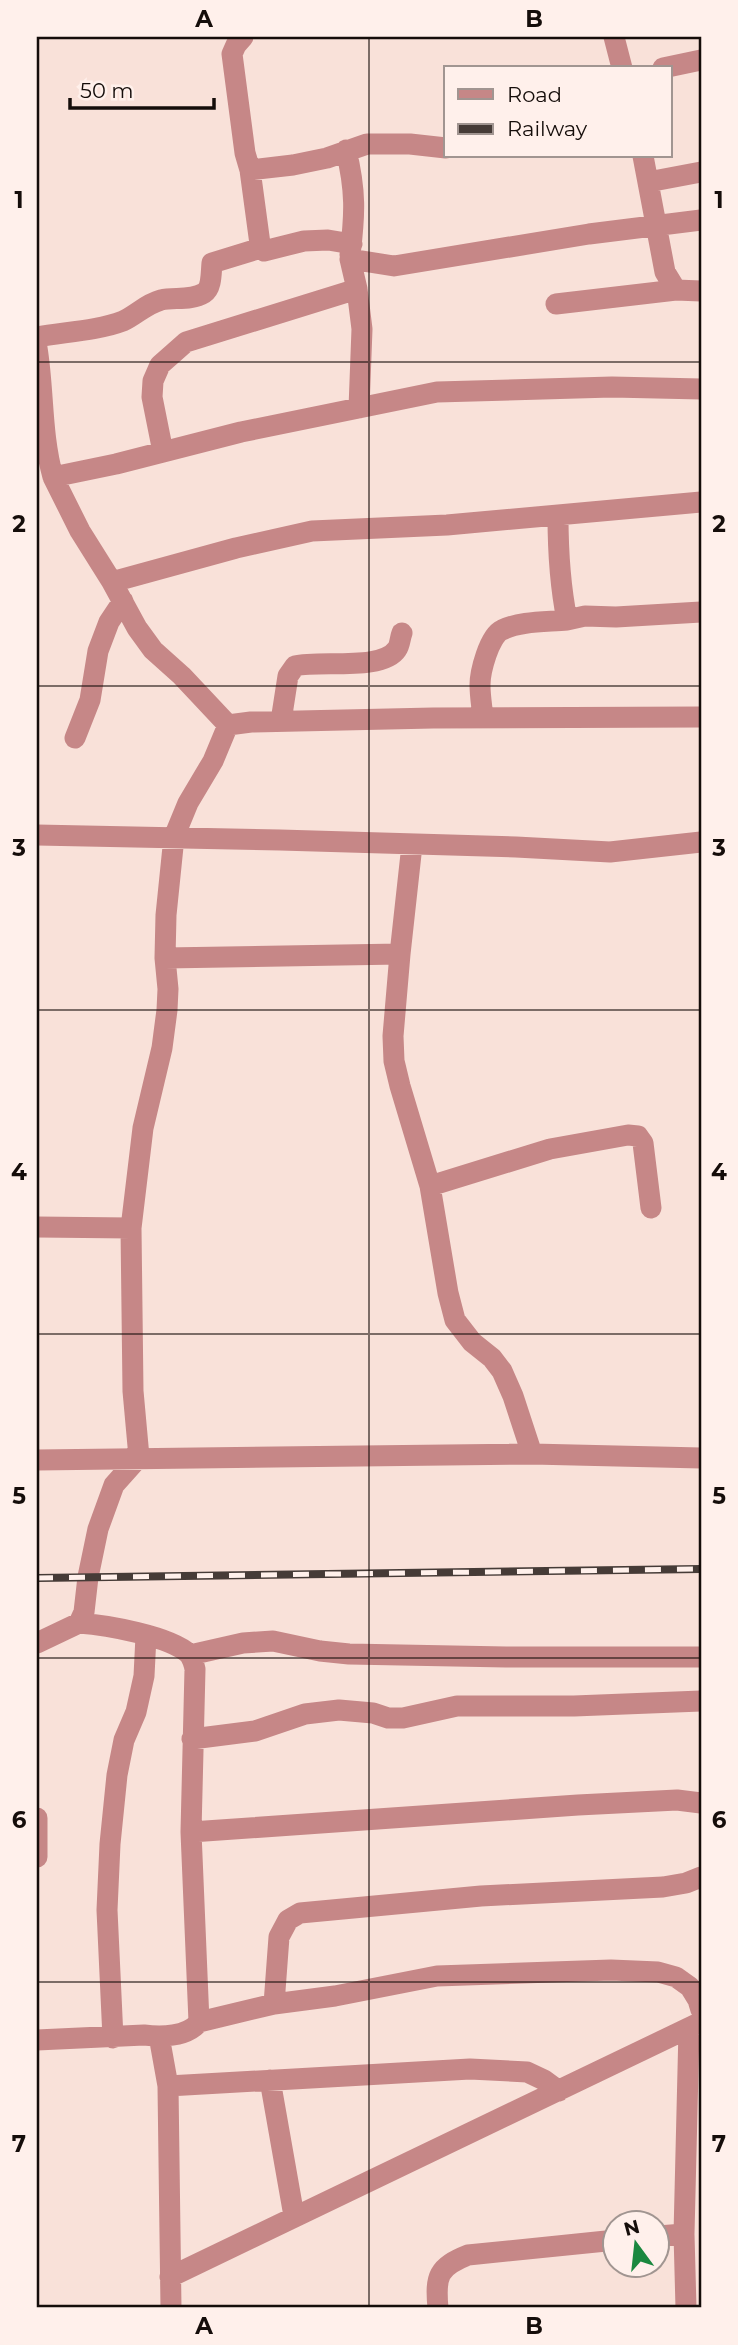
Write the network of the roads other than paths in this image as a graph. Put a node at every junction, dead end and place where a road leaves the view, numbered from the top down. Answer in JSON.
{"nodes":[{"id":1,"x":243,"y":37,"type":"edge"},
{"id":2,"x":614,"y":37,"type":"edge"},
{"id":3,"x":701,"y":60,"type":"edge"},
{"id":4,"x":621,"y":66,"type":"edge"},
{"id":5,"x":672,"y":66,"type":"edge"},
{"id":6,"x":444,"y":148,"type":"edge"},
{"id":7,"x":346,"y":150,"type":"junction"},
{"id":8,"x":643,"y":158,"type":"edge"},
{"id":9,"x":250,"y":170,"type":"junction"},
{"id":10,"x":701,"y":172,"type":"edge"},
{"id":11,"x":648,"y":182,"type":"junction"},
{"id":12,"x":701,"y":220,"type":"edge"},
{"id":13,"x":656,"y":227,"type":"junction"},
{"id":14,"x":261,"y":247,"type":"junction"},
{"id":15,"x":351,"y":252,"type":"junction"},
{"id":16,"x":356,"y":289,"type":"junction"},
{"id":17,"x":676,"y":290,"type":"junction"},
{"id":18,"x":701,"y":291,"type":"edge"},
{"id":19,"x":556,"y":304,"type":"dead end"},
{"id":20,"x":37,"y":337,"type":"edge"},
{"id":21,"x":37,"y":348,"type":"edge"},
{"id":22,"x":701,"y":389,"type":"edge"},
{"id":23,"x":359,"y":408,"type":"junction"},
{"id":24,"x":41,"y":443,"type":"edge"},
{"id":25,"x":163,"y":452,"type":"junction"},
{"id":26,"x":53,"y":477,"type":"junction"},
{"id":27,"x":701,"y":502,"type":"edge"},
{"id":28,"x":558,"y":516,"type":"junction"},
{"id":29,"x":112,"y":582,"type":"junction"},
{"id":30,"x":123,"y":601,"type":"junction"},
{"id":31,"x":701,"y":612,"type":"edge"},
{"id":32,"x":567,"y":620,"type":"junction"},
{"id":33,"x":402,"y":633,"type":"dead end"},
{"id":34,"x":701,"y":717,"type":"edge"},
{"id":35,"x":483,"y":718,"type":"junction"},
{"id":36,"x":281,"y":721,"type":"junction"},
{"id":37,"x":228,"y":725,"type":"junction"},
{"id":38,"x":75,"y":738,"type":"dead end"},
{"id":39,"x":37,"y":835,"type":"edge"},
{"id":40,"x":174,"y":837,"type":"junction"},
{"id":41,"x":701,"y":842,"type":"edge"},
{"id":42,"x":412,"y":845,"type":"junction"},
{"id":43,"x":400,"y":954,"type":"junction"},
{"id":44,"x":165,"y":958,"type":"junction"},
{"id":45,"x":430,"y":1186,"type":"junction"},
{"id":46,"x":651,"y":1208,"type":"dead end"},
{"id":47,"x":37,"y":1227,"type":"edge"},
{"id":48,"x":131,"y":1228,"type":"junction"},
{"id":49,"x":533,"y":1454,"type":"junction"},
{"id":50,"x":139,"y":1457,"type":"junction"},
{"id":51,"x":701,"y":1458,"type":"edge"},
{"id":52,"x":37,"y":1460,"type":"edge"},
{"id":53,"x":79,"y":1623,"type":"junction"},
{"id":54,"x":146,"y":1636,"type":"junction"},
{"id":55,"x":37,"y":1643,"type":"edge"},
{"id":56,"x":190,"y":1655,"type":"junction"},
{"id":57,"x":701,"y":1657,"type":"edge"},
{"id":58,"x":701,"y":1702,"type":"edge"},
{"id":59,"x":192,"y":1739,"type":"junction"},
{"id":60,"x":701,"y":1803,"type":"edge"},
{"id":61,"x":37,"y":1818,"type":"edge"},
{"id":62,"x":191,"y":1832,"type":"junction"},
{"id":63,"x":37,"y":1857,"type":"edge"},
{"id":64,"x":701,"y":1877,"type":"edge"},
{"id":65,"x":274,"y":2004,"type":"junction"},
{"id":66,"x":701,"y":2010,"type":"edge"},
{"id":67,"x":199,"y":2022,"type":"junction"},
{"id":68,"x":695,"y":2026,"type":"edge"},
{"id":69,"x":159,"y":2036,"type":"junction"},
{"id":70,"x":113,"y":2038,"type":"junction"},
{"id":71,"x":37,"y":2040,"type":"edge"},
{"id":72,"x":270,"y":2080,"type":"junction"},
{"id":73,"x":168,"y":2086,"type":"junction"},
{"id":74,"x":559,"y":2091,"type":"junction"},
{"id":75,"x":294,"y":2216,"type":"junction"},
{"id":76,"x":684,"y":2234,"type":"junction"},
{"id":77,"x":672,"y":2235,"type":"edge"},
{"id":78,"x":602,"y":2242,"type":"edge"},
{"id":79,"x":170,"y":2277,"type":"junction"},
{"id":80,"x":171,"y":2308,"type":"edge"},
{"id":81,"x":438,"y":2308,"type":"edge"},
{"id":82,"x":686,"y":2308,"type":"edge"}],
"edges":[{"from":1,"to":9,"type":"street"},
{"from":2,"to":4,"type":"street"},
{"from":3,"to":5,"type":"street"},
{"from":6,"to":7,"type":"street"},
{"from":7,"to":9,"type":"street"},
{"from":7,"to":15,"type":"street"},
{"from":8,"to":11,"type":"street"},
{"from":9,"to":14,"type":"street"},
{"from":10,"to":11,"type":"street"},
{"from":11,"to":13,"type":"street"},
{"from":12,"to":13,"type":"street"},
{"from":13,"to":15,"type":"street"},
{"from":13,"to":17,"type":"street"},
{"from":14,"to":15,"type":"street"},
{"from":14,"to":20,"type":"street"},
{"from":15,"to":16,"type":"street"},
{"from":16,"to":23,"type":"street"},
{"from":16,"to":25,"type":"street"},
{"from":17,"to":18,"type":"street"},
{"from":17,"to":19,"type":"street"},
{"from":21,"to":24,"type":"street"},
{"from":22,"to":23,"type":"street"},
{"from":23,"to":25,"type":"street"},
{"from":24,"to":26,"type":"street"},
{"from":25,"to":26,"type":"street"},
{"from":26,"to":29,"type":"street"},
{"from":27,"to":28,"type":"street"},
{"from":28,"to":29,"type":"street"},
{"from":28,"to":32,"type":"street"},
{"from":29,"to":30,"type":"street"},
{"from":30,"to":37,"type":"street"},
{"from":30,"to":38,"type":"street"},
{"from":31,"to":32,"type":"street"},
{"from":32,"to":35,"type":"street"},
{"from":33,"to":36,"type":"street"},
{"from":34,"to":35,"type":"street"},
{"from":35,"to":36,"type":"street"},
{"from":36,"to":37,"type":"street"},
{"from":37,"to":40,"type":"street"},
{"from":39,"to":40,"type":"street"},
{"from":40,"to":42,"type":"street"},
{"from":40,"to":44,"type":"street"},
{"from":41,"to":42,"type":"street"},
{"from":42,"to":43,"type":"street"},
{"from":43,"to":44,"type":"street"},
{"from":43,"to":45,"type":"street"},
{"from":44,"to":48,"type":"street"},
{"from":45,"to":46,"type":"street"},
{"from":45,"to":49,"type":"street"},
{"from":47,"to":48,"type":"street"},
{"from":48,"to":50,"type":"street"},
{"from":49,"to":50,"type":"street"},
{"from":49,"to":51,"type":"street"},
{"from":50,"to":52,"type":"street"},
{"from":50,"to":53,"type":"street"},
{"from":53,"to":54,"type":"street"},
{"from":53,"to":55,"type":"street"},
{"from":54,"to":56,"type":"street"},
{"from":54,"to":70,"type":"street"},
{"from":56,"to":57,"type":"street"},
{"from":56,"to":59,"type":"street"},
{"from":58,"to":59,"type":"street"},
{"from":59,"to":62,"type":"street"},
{"from":60,"to":62,"type":"street"},
{"from":61,"to":63,"type":"street"},
{"from":62,"to":67,"type":"street"},
{"from":64,"to":65,"type":"street"},
{"from":65,"to":66,"type":"street"},
{"from":65,"to":67,"type":"street"},
{"from":67,"to":69,"type":"street"},
{"from":68,"to":74,"type":"street"},
{"from":68,"to":76,"type":"street"},
{"from":69,"to":70,"type":"street"},
{"from":69,"to":73,"type":"street"},
{"from":70,"to":71,"type":"street"},
{"from":72,"to":73,"type":"street"},
{"from":72,"to":74,"type":"street"},
{"from":72,"to":75,"type":"street"},
{"from":73,"to":79,"type":"street"},
{"from":74,"to":75,"type":"street"},
{"from":75,"to":79,"type":"street"},
{"from":76,"to":77,"type":"street"},
{"from":76,"to":82,"type":"street"},
{"from":78,"to":81,"type":"street"},
{"from":79,"to":80,"type":"street"}]}
